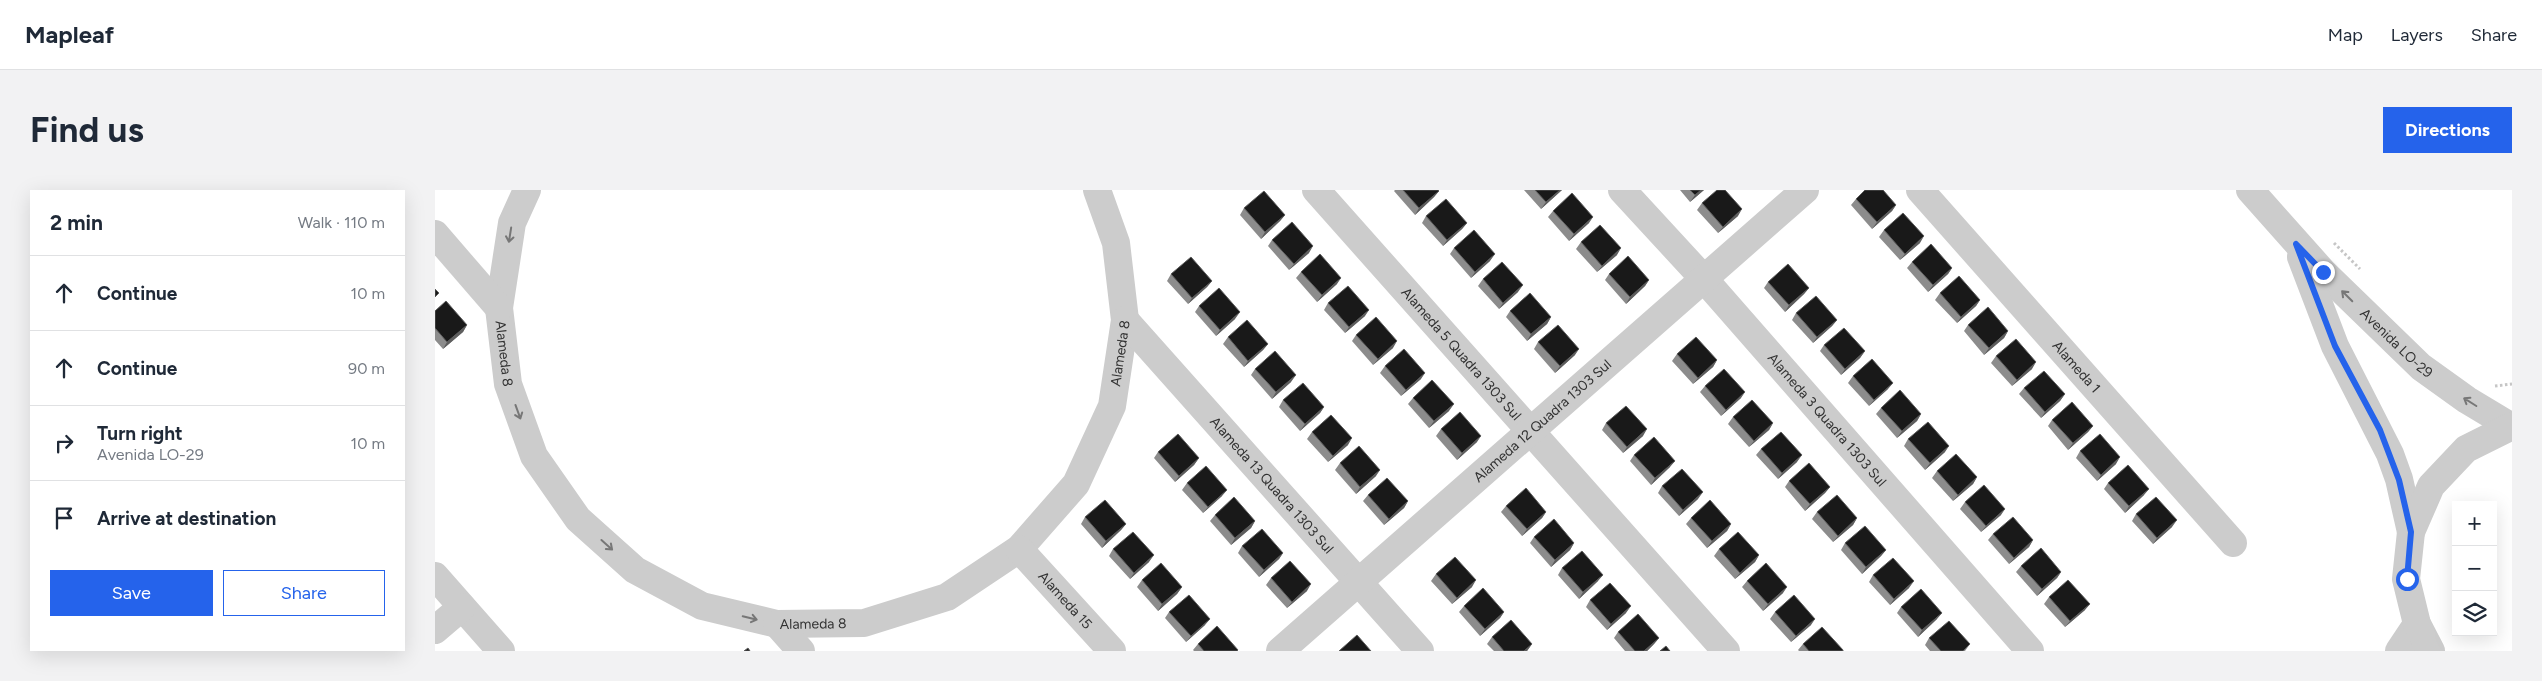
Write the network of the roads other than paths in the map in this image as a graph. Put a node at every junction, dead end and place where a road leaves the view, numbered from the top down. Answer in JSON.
{"nodes":[{"id":1,"x":527,"y":190,"type":"edge"},
{"id":2,"x":1097,"y":190,"type":"edge"},
{"id":3,"x":1316,"y":190,"type":"edge"},
{"id":4,"x":1622,"y":190,"type":"edge"},
{"id":5,"x":1805,"y":190,"type":"edge"},
{"id":6,"x":1920,"y":190,"type":"edge"},
{"id":7,"x":2249,"y":190,"type":"edge"},
{"id":8,"x":435,"y":234,"type":"edge"},
{"id":9,"x":2296,"y":244,"type":"junction"},
{"id":10,"x":1704,"y":279,"type":"junction"},
{"id":11,"x":499,"y":308,"type":"junction"},
{"id":12,"x":1125,"y":320,"type":"junction"},
{"id":13,"x":2512,"y":426,"type":"edge"},
{"id":14,"x":1530,"y":430,"type":"junction"},
{"id":15,"x":2411,"y":532,"type":"junction"},
{"id":16,"x":2233,"y":544,"type":"dead end"},
{"id":17,"x":1019,"y":549,"type":"junction"},
{"id":18,"x":435,"y":576,"type":"edge"},
{"id":19,"x":1358,"y":582,"type":"junction"},
{"id":20,"x":462,"y":607,"type":"junction"},
{"id":21,"x":777,"y":624,"type":"junction"},
{"id":22,"x":2417,"y":624,"type":"junction"},
{"id":23,"x":435,"y":630,"type":"edge"},
{"id":24,"x":501,"y":651,"type":"edge"},
{"id":25,"x":801,"y":651,"type":"edge"},
{"id":26,"x":1112,"y":651,"type":"edge"},
{"id":27,"x":1280,"y":651,"type":"edge"},
{"id":28,"x":1419,"y":651,"type":"edge"},
{"id":29,"x":1726,"y":651,"type":"edge"},
{"id":30,"x":2030,"y":651,"type":"edge"},
{"id":31,"x":2399,"y":651,"type":"edge"},
{"id":32,"x":2431,"y":651,"type":"edge"}],
"edges":[{"from":1,"to":11,"type":"street","name":"Alameda 8","one_way":true},
{"from":2,"to":12,"type":"street","name":"Alameda 8"},
{"from":3,"to":14,"type":"street","name":"Alameda 5 Quadra 1303 Sul"},
{"from":4,"to":10,"type":"street","name":"Alameda 3 Quadra 1303 Sul"},
{"from":5,"to":10,"type":"street","name":"Alameda 12 Quadra 1303 Sul"},
{"from":6,"to":16,"type":"street","name":"Alameda 1"},
{"from":7,"to":9,"type":"street","name":"Avenida LO-29"},
{"from":8,"to":11,"type":"street"},
{"from":13,"to":9,"type":"street","name":"Avenida LO-29","one_way":true},
{"from":9,"to":15,"type":"street"},
{"from":10,"to":14,"type":"street","name":"Alameda 12 Quadra 1303 Sul"},
{"from":10,"to":30,"type":"street","name":"Alameda 3 Quadra 1303 Sul"},
{"from":11,"to":21,"type":"street","name":"Alameda 8","one_way":true},
{"from":12,"to":17,"type":"street","name":"Alameda 8"},
{"from":12,"to":19,"type":"street","name":"Alameda 13 Quadra 1303 Sul"},
{"from":13,"to":15,"type":"street"},
{"from":14,"to":19,"type":"street","name":"Alameda 12 Quadra 1303 Sul"},
{"from":14,"to":29,"type":"street","name":"Alameda 5 Quadra 1303 Sul"},
{"from":15,"to":22,"type":"street"},
{"from":17,"to":21,"type":"street","name":"Alameda 8"},
{"from":17,"to":26,"type":"street","name":"Alameda 15"},
{"from":18,"to":20,"type":"street"},
{"from":19,"to":27,"type":"street","name":"Alameda 12 Quadra 1303 Sul"},
{"from":19,"to":28,"type":"street","name":"Alameda 13 Quadra 1303 Sul"},
{"from":20,"to":23,"type":"street"},
{"from":20,"to":24,"type":"street"},
{"from":21,"to":25,"type":"street"},
{"from":22,"to":31,"type":"street"},
{"from":22,"to":32,"type":"street"}]}
